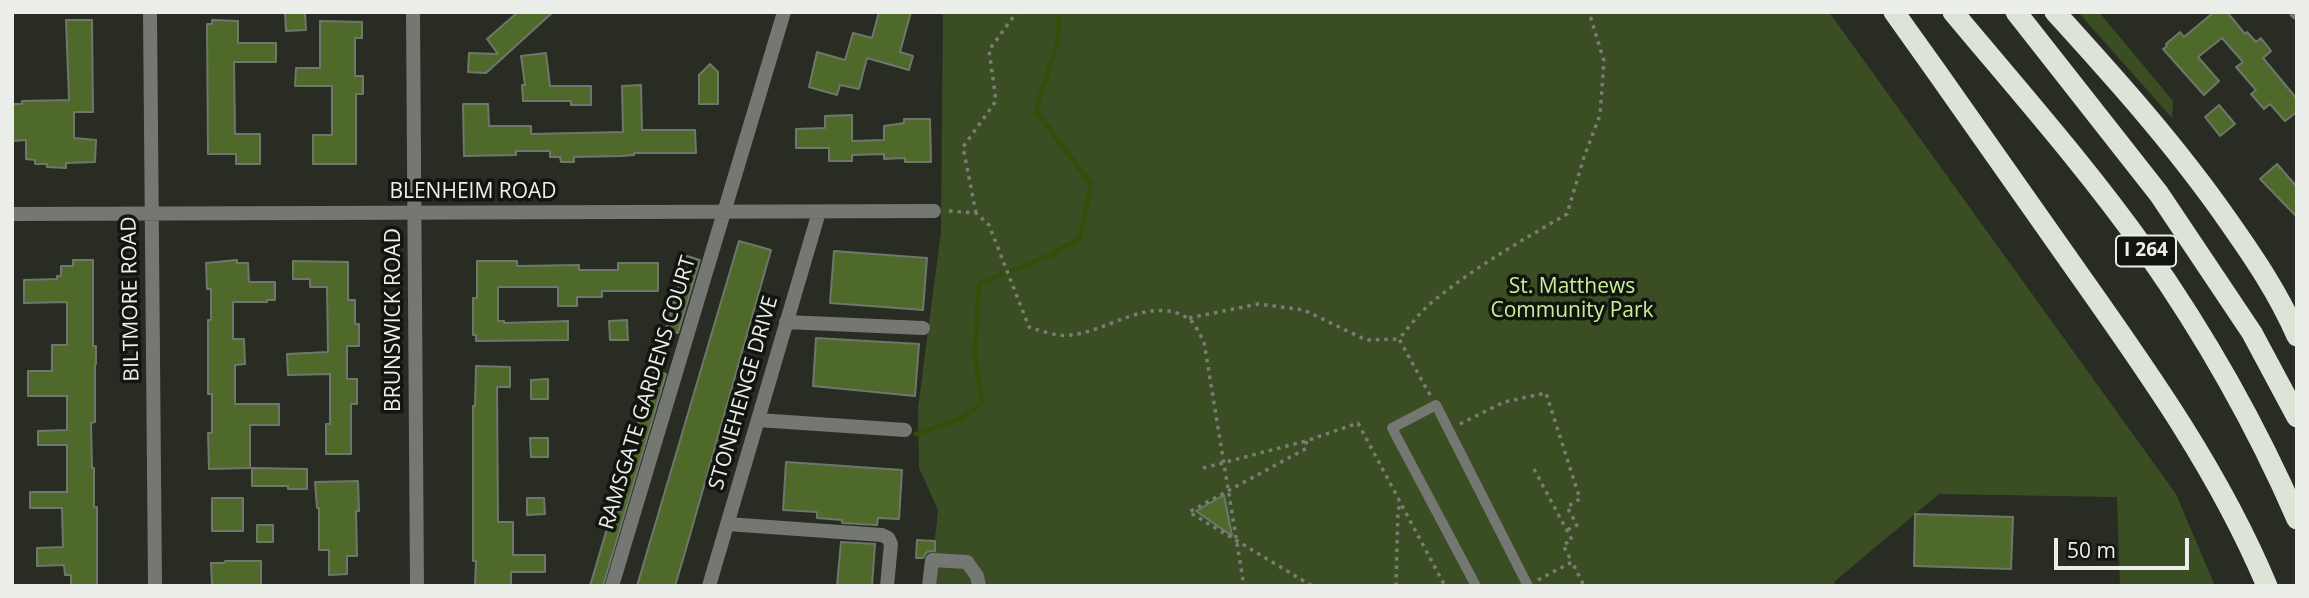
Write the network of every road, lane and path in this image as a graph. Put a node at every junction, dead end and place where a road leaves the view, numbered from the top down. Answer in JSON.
{"nodes":[{"id":1,"x":150,"y":12,"type":"edge"},
{"id":2,"x":426,"y":12,"type":"edge"},
{"id":3,"x":784,"y":12,"type":"edge"},
{"id":4,"x":1017,"y":12,"type":"edge"},
{"id":5,"x":1589,"y":12,"type":"edge"},
{"id":6,"x":1895,"y":12,"type":"edge"},
{"id":7,"x":1954,"y":12,"type":"edge"},
{"id":8,"x":2016,"y":12,"type":"edge"},
{"id":9,"x":2055,"y":12,"type":"edge"},
{"id":10,"x":413,"y":18,"type":"edge"},
{"id":11,"x":935,"y":211,"type":"joint"},
{"id":12,"x":724,"y":212,"type":"junction"},
{"id":13,"x":819,"y":212,"type":"junction"},
{"id":14,"x":151,"y":213,"type":"junction"},
{"id":15,"x":415,"y":213,"type":"junction"},
{"id":16,"x":976,"y":213,"type":"junction"},
{"id":17,"x":12,"y":214,"type":"edge"},
{"id":18,"x":1187,"y":318,"type":"junction"},
{"id":19,"x":786,"y":322,"type":"junction"},
{"id":20,"x":923,"y":328,"type":"dead end"},
{"id":21,"x":2297,"y":336,"type":"edge"},
{"id":22,"x":1399,"y":339,"type":"junction"},
{"id":23,"x":1423,"y":383,"type":"dead end"},
{"id":24,"x":2297,"y":417,"type":"edge"},
{"id":25,"x":758,"y":420,"type":"junction"},
{"id":26,"x":905,"y":430,"type":"dead end"},
{"id":27,"x":1449,"y":430,"type":"junction"},
{"id":28,"x":1306,"y":441,"type":"junction"},
{"id":29,"x":1224,"y":463,"type":"junction"},
{"id":30,"x":1203,"y":468,"type":"dead end"},
{"id":31,"x":1534,"y":469,"type":"dead end"},
{"id":32,"x":1229,"y":491,"type":"junction"},
{"id":33,"x":1401,"y":503,"type":"junction"},
{"id":34,"x":2297,"y":519,"type":"edge"},
{"id":35,"x":727,"y":524,"type":"junction"},
{"id":36,"x":1567,"y":530,"type":"junction"},
{"id":37,"x":1237,"y":541,"type":"junction"},
{"id":38,"x":1572,"y":562,"type":"junction"},
{"id":39,"x":1528,"y":585,"type":"edge"},
{"id":40,"x":155,"y":586,"type":"edge"},
{"id":41,"x":417,"y":586,"type":"edge"},
{"id":42,"x":612,"y":586,"type":"edge"},
{"id":43,"x":709,"y":586,"type":"edge"},
{"id":44,"x":887,"y":586,"type":"edge"},
{"id":45,"x":929,"y":586,"type":"edge"},
{"id":46,"x":979,"y":586,"type":"edge"},
{"id":47,"x":1244,"y":586,"type":"edge"},
{"id":48,"x":1312,"y":586,"type":"edge"},
{"id":49,"x":1396,"y":586,"type":"edge"},
{"id":50,"x":1445,"y":586,"type":"edge"},
{"id":51,"x":1476,"y":586,"type":"edge"},
{"id":52,"x":1584,"y":586,"type":"edge"},
{"id":53,"x":2267,"y":586,"type":"edge"}],
"edges":[{"from":1,"to":14,"type":"street","name":"BILTMORE ROAD"},
{"from":2,"to":10,"type":"street"},
{"from":3,"to":12,"type":"street","name":"RAMSGATE GARDENS COURT"},
{"from":4,"to":16,"type":"path"},
{"from":5,"to":22,"type":"path"},
{"from":6,"to":53,"type":"highway"},
{"from":7,"to":34,"type":"highway","number":"I 264"},
{"from":8,"to":24,"type":"highway","number":"I 264"},
{"from":9,"to":21,"type":"highway"},
{"from":10,"to":15,"type":"street","name":"BRUNSWICK ROAD"},
{"from":11,"to":13,"type":"street","name":"BLENHEIM ROAD"},
{"from":11,"to":16,"type":"path"},
{"from":12,"to":13,"type":"street","name":"BLENHEIM ROAD"},
{"from":12,"to":15,"type":"street","name":"BLENHEIM ROAD"},
{"from":12,"to":42,"type":"street","name":"RAMSGATE GARDENS COURT"},
{"from":13,"to":19,"type":"street","name":"STONEHENGE DRIVE"},
{"from":14,"to":15,"type":"street","name":"BLENHEIM ROAD"},
{"from":14,"to":17,"type":"street","name":"BLENHEIM ROAD"},
{"from":14,"to":40,"type":"street","name":"BILTMORE ROAD"},
{"from":15,"to":41,"type":"street","name":"BRUNSWICK ROAD"},
{"from":16,"to":18,"type":"path"},
{"from":18,"to":22,"type":"path"},
{"from":18,"to":29,"type":"path"},
{"from":19,"to":20,"type":"street"},
{"from":19,"to":25,"type":"street","name":"STONEHENGE DRIVE"},
{"from":22,"to":23,"type":"path"},
{"from":25,"to":26,"type":"street"},
{"from":25,"to":35,"type":"street","name":"STONEHENGE DRIVE"},
{"from":27,"to":36,"type":"path"},
{"from":27,"to":39,"type":"lane"},
{"from":27,"to":51,"type":"lane"},
{"from":28,"to":29,"type":"path"},
{"from":28,"to":32,"type":"path"},
{"from":28,"to":33,"type":"path"},
{"from":29,"to":30,"type":"path"},
{"from":29,"to":32,"type":"path"},
{"from":31,"to":36,"type":"path"},
{"from":32,"to":37,"type":"path"},
{"from":32,"to":37,"type":"path"},
{"from":33,"to":49,"type":"path"},
{"from":33,"to":50,"type":"path"},
{"from":35,"to":43,"type":"street","name":"STONEHENGE DRIVE"},
{"from":35,"to":44,"type":"street"},
{"from":36,"to":38,"type":"path"},
{"from":37,"to":47,"type":"path"},
{"from":37,"to":48,"type":"path"},
{"from":38,"to":39,"type":"path"},
{"from":38,"to":52,"type":"path"},
{"from":45,"to":46,"type":"street"}]}
